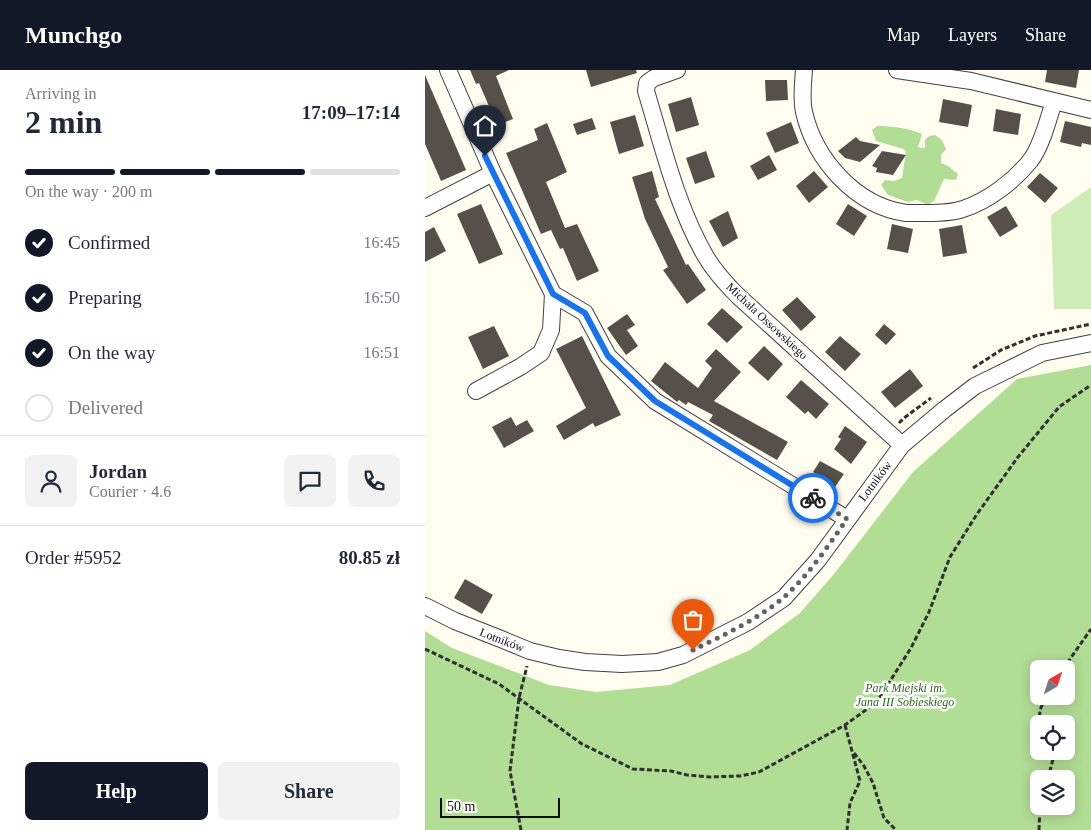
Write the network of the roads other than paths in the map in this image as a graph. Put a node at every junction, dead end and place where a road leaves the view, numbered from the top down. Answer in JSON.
{"nodes":[{"id":1,"x":449,"y":70,"type":"edge"},
{"id":2,"x":677,"y":70,"type":"edge"},
{"id":3,"x":804,"y":70,"type":"edge"},
{"id":4,"x":897,"y":70,"type":"edge"},
{"id":5,"x":932,"y":72,"type":"edge"},
{"id":6,"x":1054,"y":101,"type":"junction"},
{"id":7,"x":1091,"y":110,"type":"edge"},
{"id":8,"x":493,"y":173,"type":"junction"},
{"id":9,"x":425,"y":208,"type":"edge"},
{"id":10,"x":553,"y":294,"type":"junction"},
{"id":11,"x":1091,"y":343,"type":"edge"},
{"id":12,"x":476,"y":391,"type":"dead end"},
{"id":13,"x":902,"y":445,"type":"junction"},
{"id":14,"x":847,"y":519,"type":"junction"},
{"id":15,"x":425,"y":606,"type":"edge"}],
"edges":[{"from":1,"to":8,"type":"street"},
{"from":2,"to":13,"type":"street","name":"Michała Ossowskiego"},
{"from":3,"to":6,"type":"street"},
{"from":4,"to":5,"type":"street"},
{"from":5,"to":6,"type":"street"},
{"from":6,"to":7,"type":"street"},
{"from":8,"to":9,"type":"street"},
{"from":8,"to":10,"type":"street"},
{"from":10,"to":12,"type":"street"},
{"from":10,"to":14,"type":"street"},
{"from":11,"to":13,"type":"street","name":"Lotników"},
{"from":13,"to":14,"type":"street","name":"Lotników"},
{"from":14,"to":15,"type":"street","name":"Lotników"}]}
